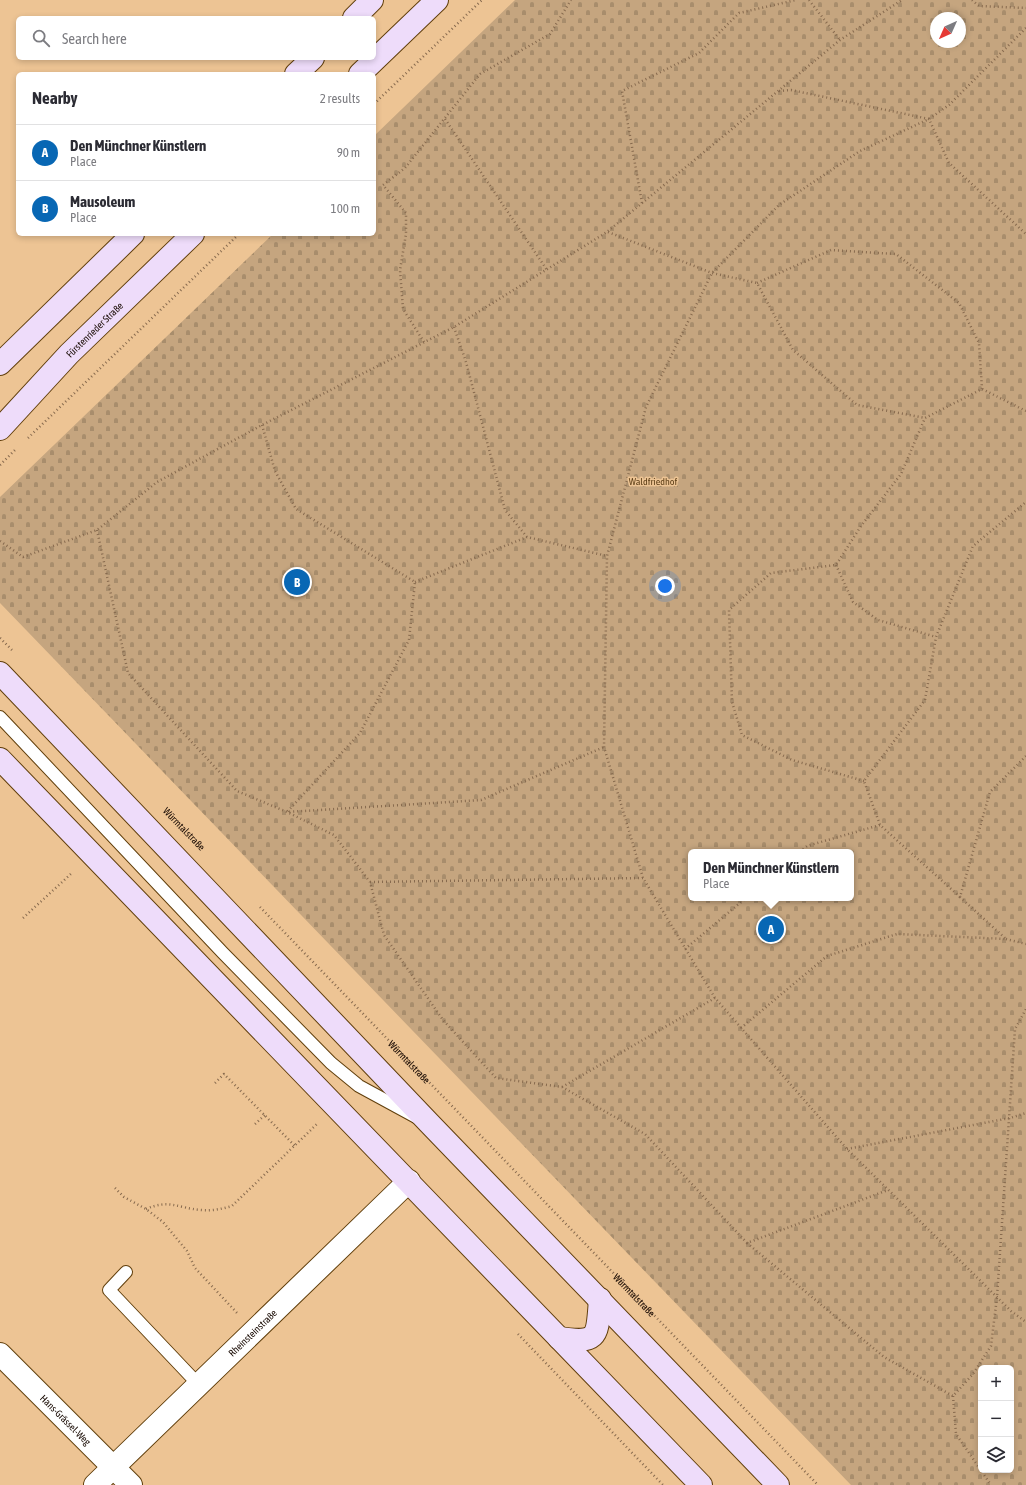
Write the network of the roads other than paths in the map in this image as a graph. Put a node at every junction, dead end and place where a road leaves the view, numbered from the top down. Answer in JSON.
{"nodes":[{"id":1,"x":372,"y":0,"type":"edge"},
{"id":2,"x":437,"y":0,"type":"edge"},
{"id":3,"x":356,"y":16,"type":"edge"},
{"id":4,"x":376,"y":59,"type":"edge"},
{"id":5,"x":311,"y":60,"type":"edge"},
{"id":6,"x":375,"y":60,"type":"edge"},
{"id":7,"x":298,"y":72,"type":"edge"},
{"id":8,"x":362,"y":72,"type":"edge"},
{"id":9,"x":131,"y":236,"type":"edge"},
{"id":10,"x":191,"y":236,"type":"edge"},
{"id":11,"x":0,"y":364,"type":"edge"},
{"id":12,"x":0,"y":429,"type":"edge"},
{"id":13,"x":0,"y":673,"type":"edge"},
{"id":14,"x":0,"y":717,"type":"edge"},
{"id":15,"x":0,"y":759,"type":"edge"},
{"id":16,"x":429,"y":1123,"type":"junction"},
{"id":17,"x":409,"y":1182,"type":"junction"},
{"id":18,"x":126,"y":1272,"type":"dead end"},
{"id":19,"x":600,"y":1299,"type":"junction"},
{"id":20,"x":559,"y":1338,"type":"junction"},
{"id":21,"x":0,"y":1354,"type":"edge"},
{"id":22,"x":199,"y":1385,"type":"junction"},
{"id":23,"x":113,"y":1467,"type":"junction"},
{"id":24,"x":95,"y":1485,"type":"edge"},
{"id":25,"x":131,"y":1485,"type":"edge"},
{"id":26,"x":701,"y":1485,"type":"edge"},
{"id":27,"x":778,"y":1485,"type":"edge"}],
"edges":[{"from":1,"to":3,"type":"main road"},
{"from":2,"to":4,"type":"main road"},
{"from":5,"to":7,"type":"main road"},
{"from":6,"to":8,"type":"main road"},
{"from":9,"to":11,"type":"main road"},
{"from":10,"to":12,"type":"main road","name":"Fürstenrieder Straße"},
{"from":13,"to":16,"type":"main road"},
{"from":14,"to":16,"type":"lane"},
{"from":15,"to":17,"type":"main road"},
{"from":16,"to":19,"type":"main road"},
{"from":17,"to":20,"type":"main road"},
{"from":17,"to":22,"type":"street","name":"Rheinsteinstraße"},
{"from":18,"to":22,"type":"lane"},
{"from":19,"to":20,"type":"main road"},
{"from":19,"to":27,"type":"main road"},
{"from":20,"to":26,"type":"main road"},
{"from":21,"to":23,"type":"street","name":"Hans-Grässel-Weg"},
{"from":22,"to":23,"type":"street","name":"Rheinsteinstraße"},
{"from":23,"to":24,"type":"street","name":"Rheinsteinstraße"},
{"from":23,"to":25,"type":"street","name":"Hans-Grässel-Weg"}]}
